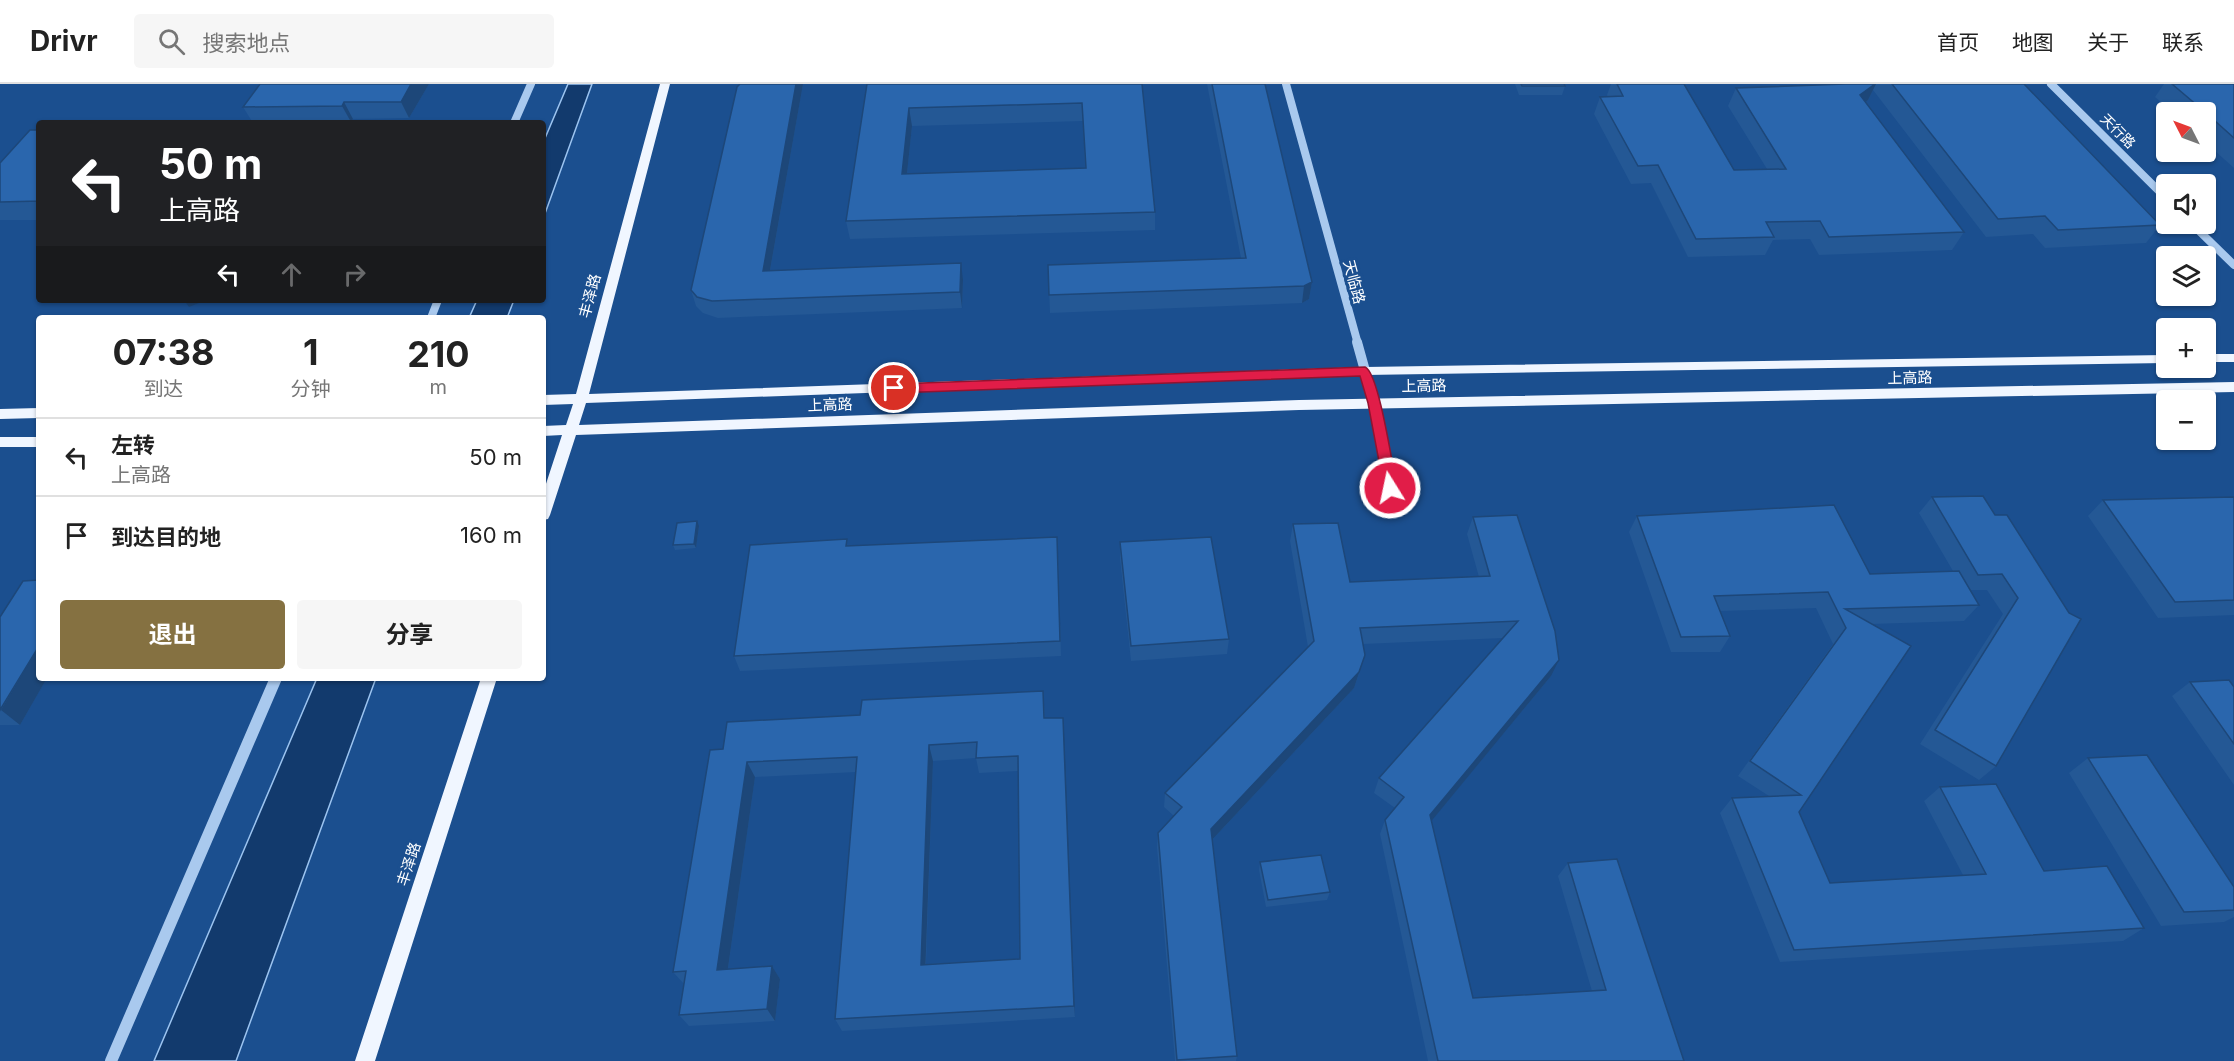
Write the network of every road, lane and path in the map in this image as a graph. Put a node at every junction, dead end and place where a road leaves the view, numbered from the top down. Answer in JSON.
{"nodes":[{"id":1,"x":531,"y":84,"type":"edge"},
{"id":2,"x":665,"y":84,"type":"edge"},
{"id":3,"x":1286,"y":84,"type":"edge"},
{"id":4,"x":2051,"y":84,"type":"edge"},
{"id":5,"x":515,"y":120,"type":"edge"},
{"id":6,"x":2156,"y":188,"type":"edge"},
{"id":7,"x":2202,"y":234,"type":"edge"},
{"id":8,"x":2234,"y":265,"type":"edge"},
{"id":9,"x":2216,"y":358,"type":"edge"},
{"id":10,"x":2234,"y":358,"type":"edge"},
{"id":11,"x":2156,"y":359,"type":"edge"},
{"id":12,"x":1365,"y":371,"type":"junction"},
{"id":13,"x":2234,"y":387,"type":"edge"},
{"id":14,"x":581,"y":399,"type":"junction"},
{"id":15,"x":546,"y":400,"type":"edge"},
{"id":16,"x":1374,"y":403,"type":"junction"},
{"id":17,"x":36,"y":413,"type":"edge"},
{"id":18,"x":0,"y":414,"type":"edge"},
{"id":19,"x":571,"y":430,"type":"junction"},
{"id":20,"x":546,"y":431,"type":"edge"},
{"id":21,"x":0,"y":442,"type":"edge"},
{"id":22,"x":36,"y":442,"type":"edge"},
{"id":23,"x":1390,"y":488,"type":"dead end"},
{"id":24,"x":546,"y":506,"type":"edge"},
{"id":25,"x":275,"y":681,"type":"edge"},
{"id":26,"x":488,"y":681,"type":"edge"},
{"id":27,"x":111,"y":1061,"type":"edge"},
{"id":28,"x":365,"y":1061,"type":"edge"}],
"edges":[{"from":1,"to":5,"type":"street"},
{"from":2,"to":14,"type":"main road","name":"丰泽路"},
{"from":3,"to":12,"type":"street","name":"天临路"},
{"from":4,"to":6,"type":"street","name":"天行路"},
{"from":7,"to":8,"type":"street"},
{"from":9,"to":10,"type":"main road"},
{"from":11,"to":12,"type":"main road","name":"上高路"},
{"from":12,"to":14,"type":"main road","name":"上高路"},
{"from":12,"to":16,"type":"street","name":"天临路"},
{"from":13,"to":16,"type":"main road","name":"上高路"},
{"from":14,"to":15,"type":"main road","name":"上高路"},
{"from":14,"to":19,"type":"main road","name":"丰泽路"},
{"from":16,"to":19,"type":"main road","name":"上高路"},
{"from":16,"to":23,"type":"street","name":"天临路"},
{"from":17,"to":18,"type":"main road"},
{"from":19,"to":20,"type":"main road","name":"上高路"},
{"from":19,"to":24,"type":"main road","name":"丰泽路"},
{"from":21,"to":22,"type":"main road"},
{"from":25,"to":27,"type":"street"},
{"from":26,"to":28,"type":"main road","name":"丰泽路"}]}
